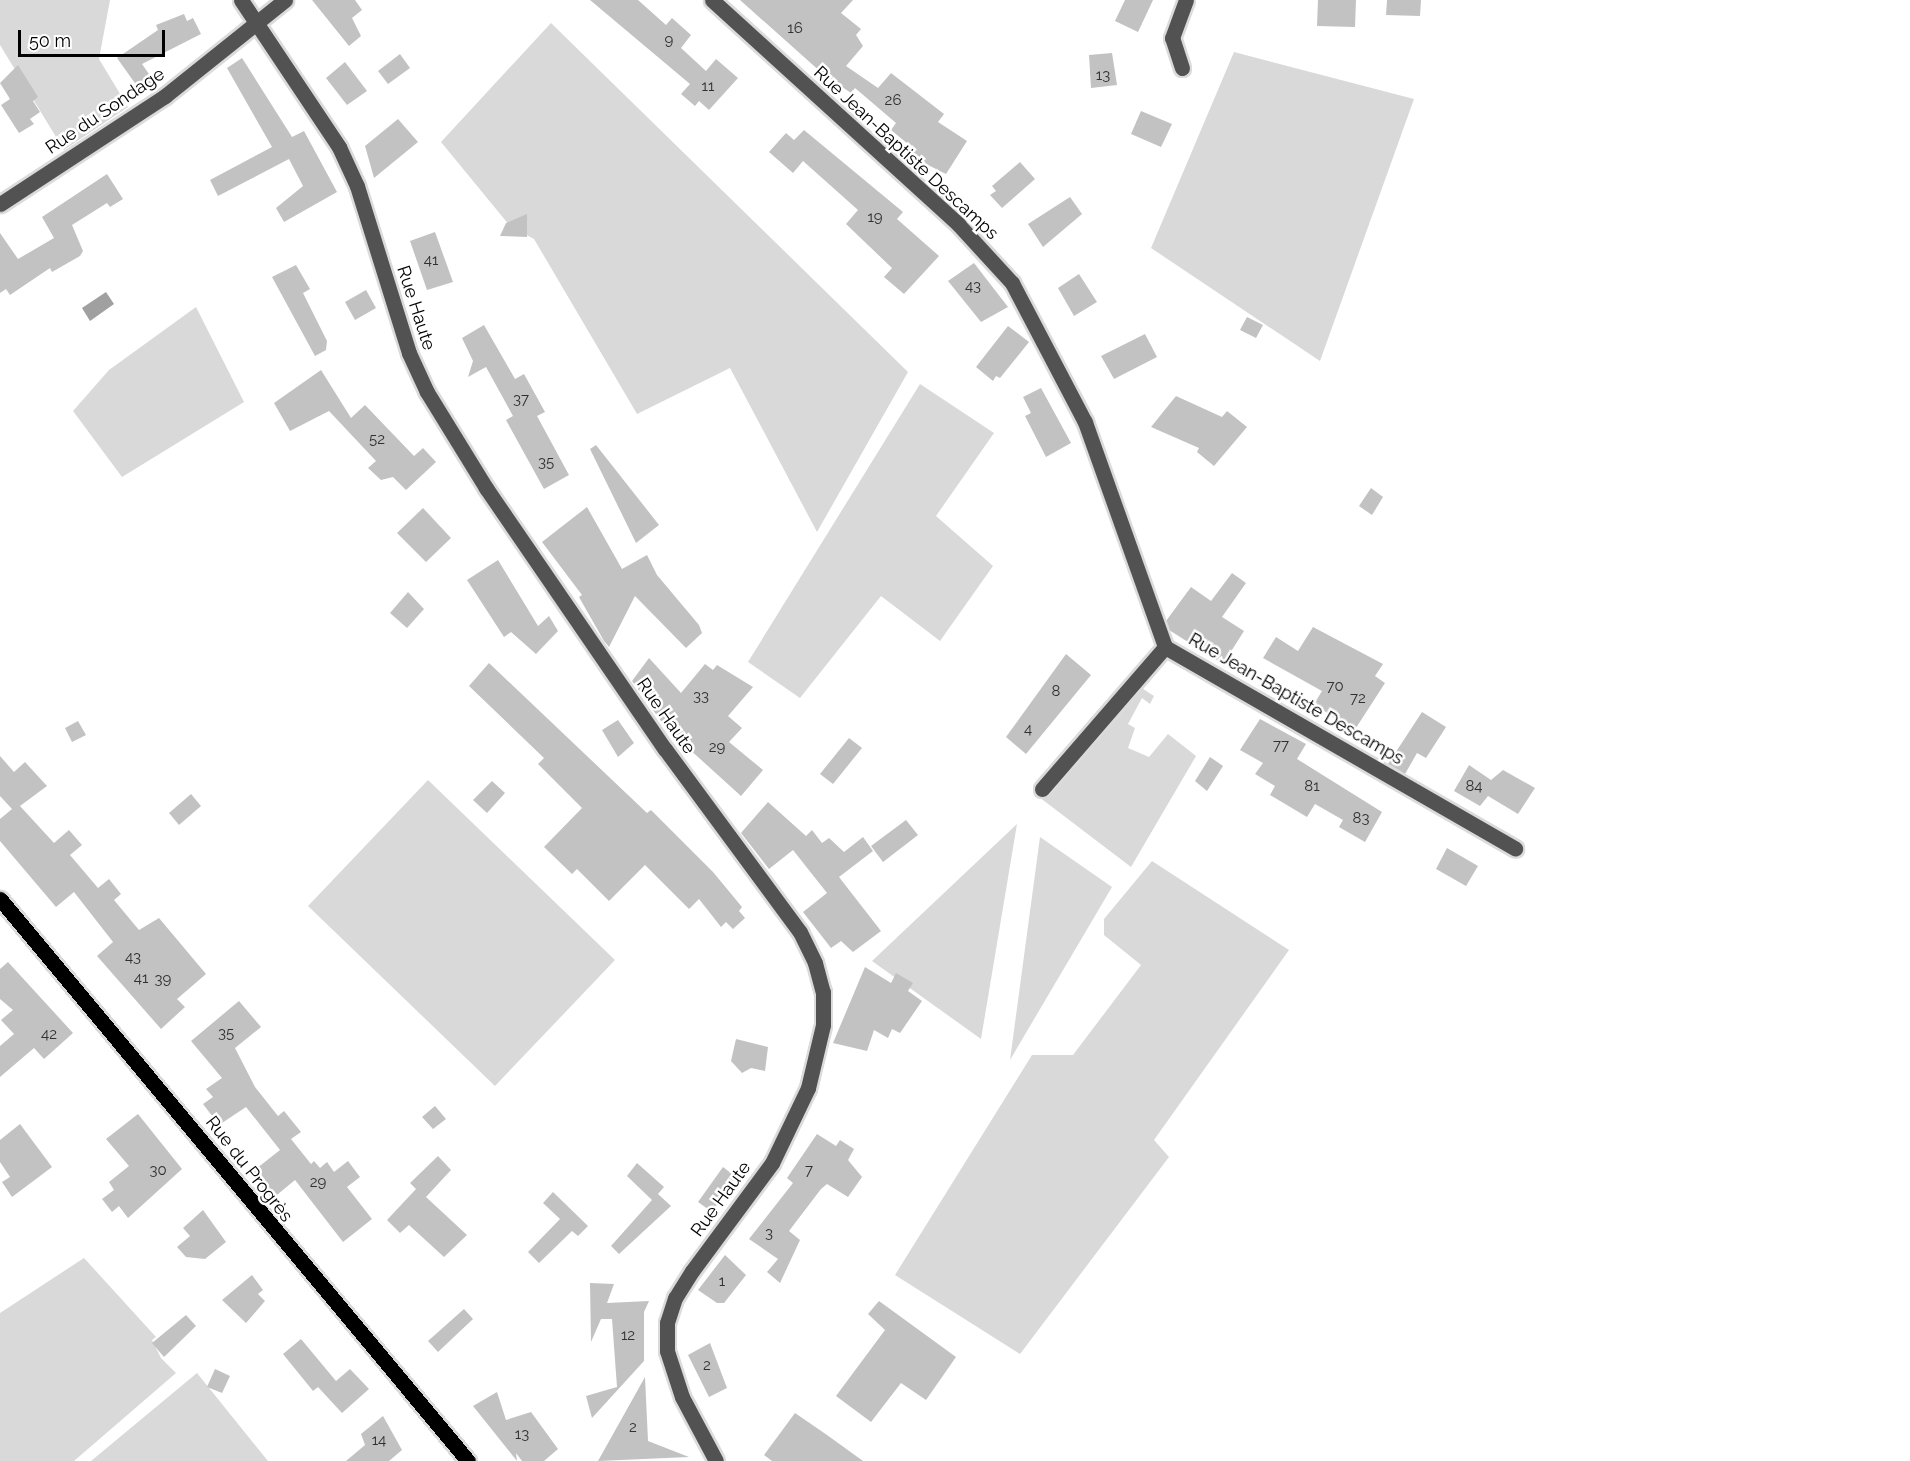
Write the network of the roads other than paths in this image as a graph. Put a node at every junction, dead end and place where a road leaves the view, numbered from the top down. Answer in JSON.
{"nodes":[{"id":1,"x":241,"y":0,"type":"edge"},
{"id":2,"x":285,"y":0,"type":"edge"},
{"id":3,"x":712,"y":0,"type":"edge"},
{"id":4,"x":1186,"y":0,"type":"edge"},
{"id":5,"x":258,"y":25,"type":"junction"},
{"id":6,"x":1182,"y":68,"type":"dead end"},
{"id":7,"x":0,"y":204,"type":"edge"},
{"id":8,"x":1165,"y":647,"type":"junction"},
{"id":9,"x":1042,"y":789,"type":"dead end"},
{"id":10,"x":1515,"y":848,"type":"dead end"},
{"id":11,"x":0,"y":899,"type":"edge"},
{"id":12,"x":468,"y":1461,"type":"edge"},
{"id":13,"x":716,"y":1461,"type":"edge"}],
"edges":[{"from":1,"to":5,"type":"street","name":"Rue Haute"},
{"from":2,"to":5,"type":"street","name":"Rue du Sondage"},
{"from":3,"to":8,"type":"street","name":"Rue Jean-Baptiste Descamps"},
{"from":4,"to":6,"type":"street"},
{"from":5,"to":7,"type":"street","name":"Rue du Sondage"},
{"from":5,"to":13,"type":"street","name":"Rue Haute"},
{"from":8,"to":9,"type":"street"},
{"from":8,"to":10,"type":"street","name":"Rue Jean-Baptiste Descamps"},
{"from":11,"to":12,"type":"main road","name":"Rue du Progrès"}]}
